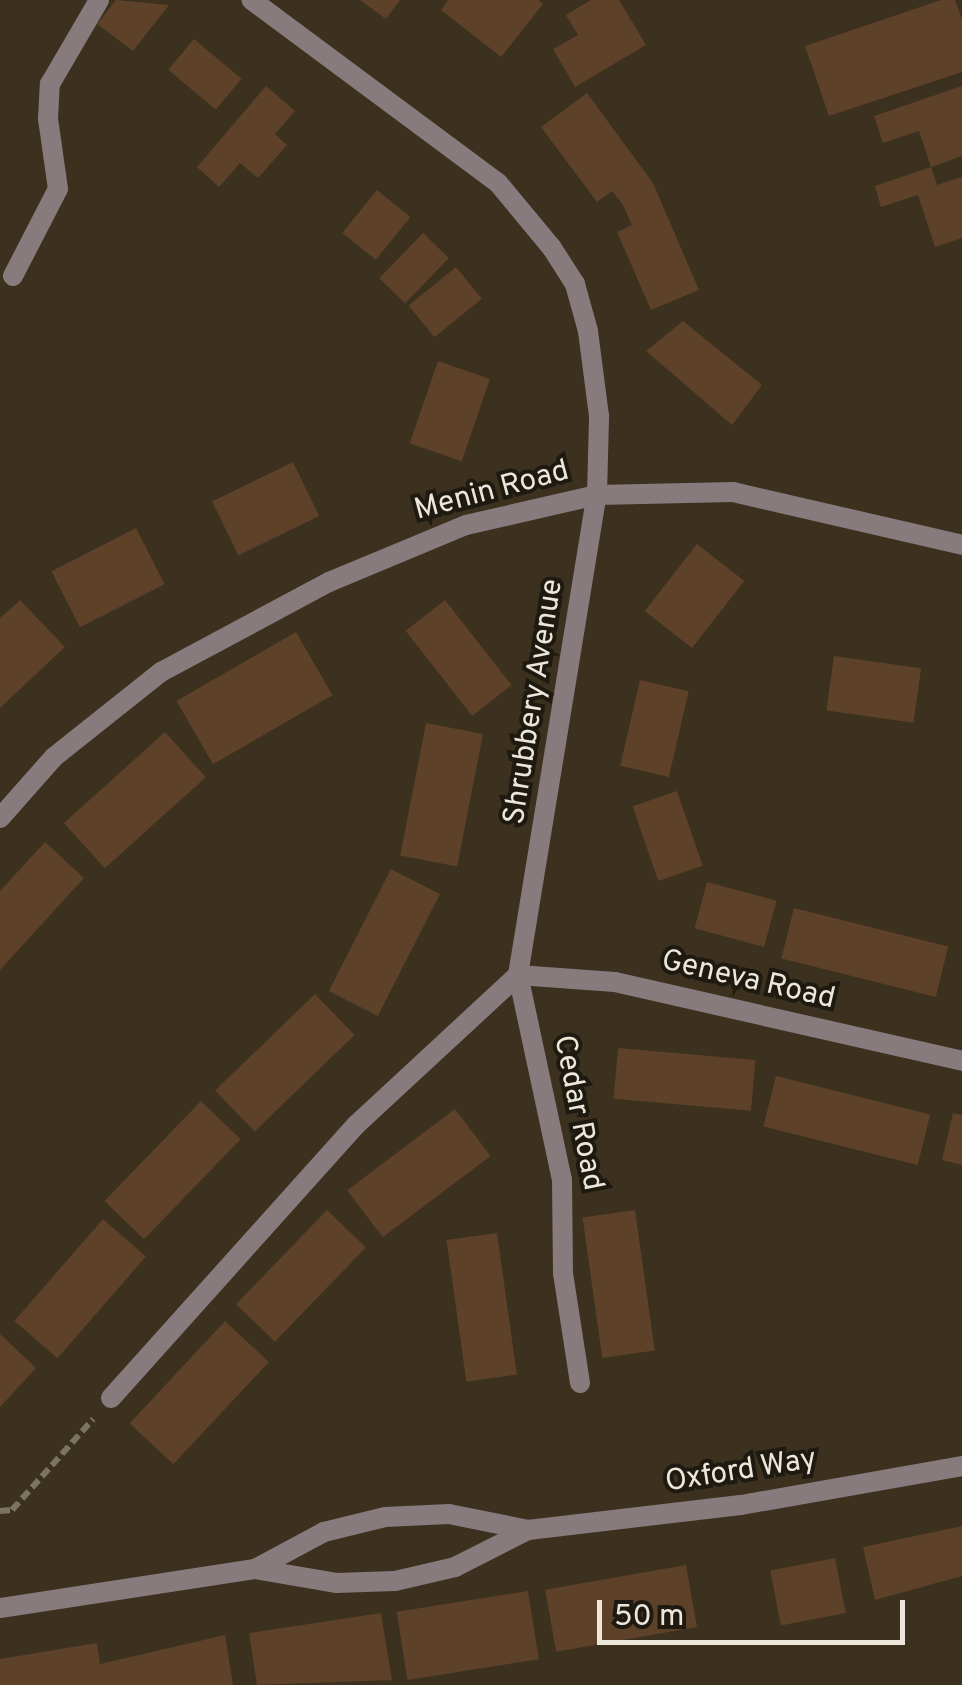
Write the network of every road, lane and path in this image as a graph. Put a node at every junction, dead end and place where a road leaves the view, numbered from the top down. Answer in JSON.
{"nodes":[{"id":1,"x":98,"y":0,"type":"edge"},
{"id":2,"x":252,"y":0,"type":"edge"},
{"id":3,"x":13,"y":276,"type":"dead end"},
{"id":4,"x":597,"y":495,"type":"junction"},
{"id":5,"x":962,"y":544,"type":"edge"},
{"id":6,"x":0,"y":818,"type":"edge"},
{"id":7,"x":518,"y":975,"type":"junction"},
{"id":8,"x":962,"y":1062,"type":"edge"},
{"id":9,"x":580,"y":1383,"type":"dead end"},
{"id":10,"x":111,"y":1398,"type":"joint"},
{"id":11,"x":962,"y":1466,"type":"edge"},
{"id":12,"x":0,"y":1512,"type":"edge"},
{"id":13,"x":528,"y":1530,"type":"junction"},
{"id":14,"x":255,"y":1569,"type":"junction"},
{"id":15,"x":0,"y":1608,"type":"edge"}],
"edges":[{"from":1,"to":3,"type":"street"},
{"from":2,"to":4,"type":"street","name":"Shrubbery Avenue"},
{"from":4,"to":5,"type":"street","name":"Menin Road"},
{"from":4,"to":6,"type":"street","name":"Menin Road"},
{"from":4,"to":7,"type":"street","name":"Shrubbery Avenue"},
{"from":7,"to":8,"type":"street","name":"Geneva Road"},
{"from":7,"to":9,"type":"street","name":"Cedar Road"},
{"from":7,"to":10,"type":"street"},
{"from":10,"to":12,"type":"path"},
{"from":11,"to":13,"type":"street","name":"Oxford Way"},
{"from":13,"to":14,"type":"street","name":"Oxford Way"},
{"from":13,"to":14,"type":"street","name":"Oxford Way"},
{"from":14,"to":15,"type":"street","name":"Oxford Way"}]}
